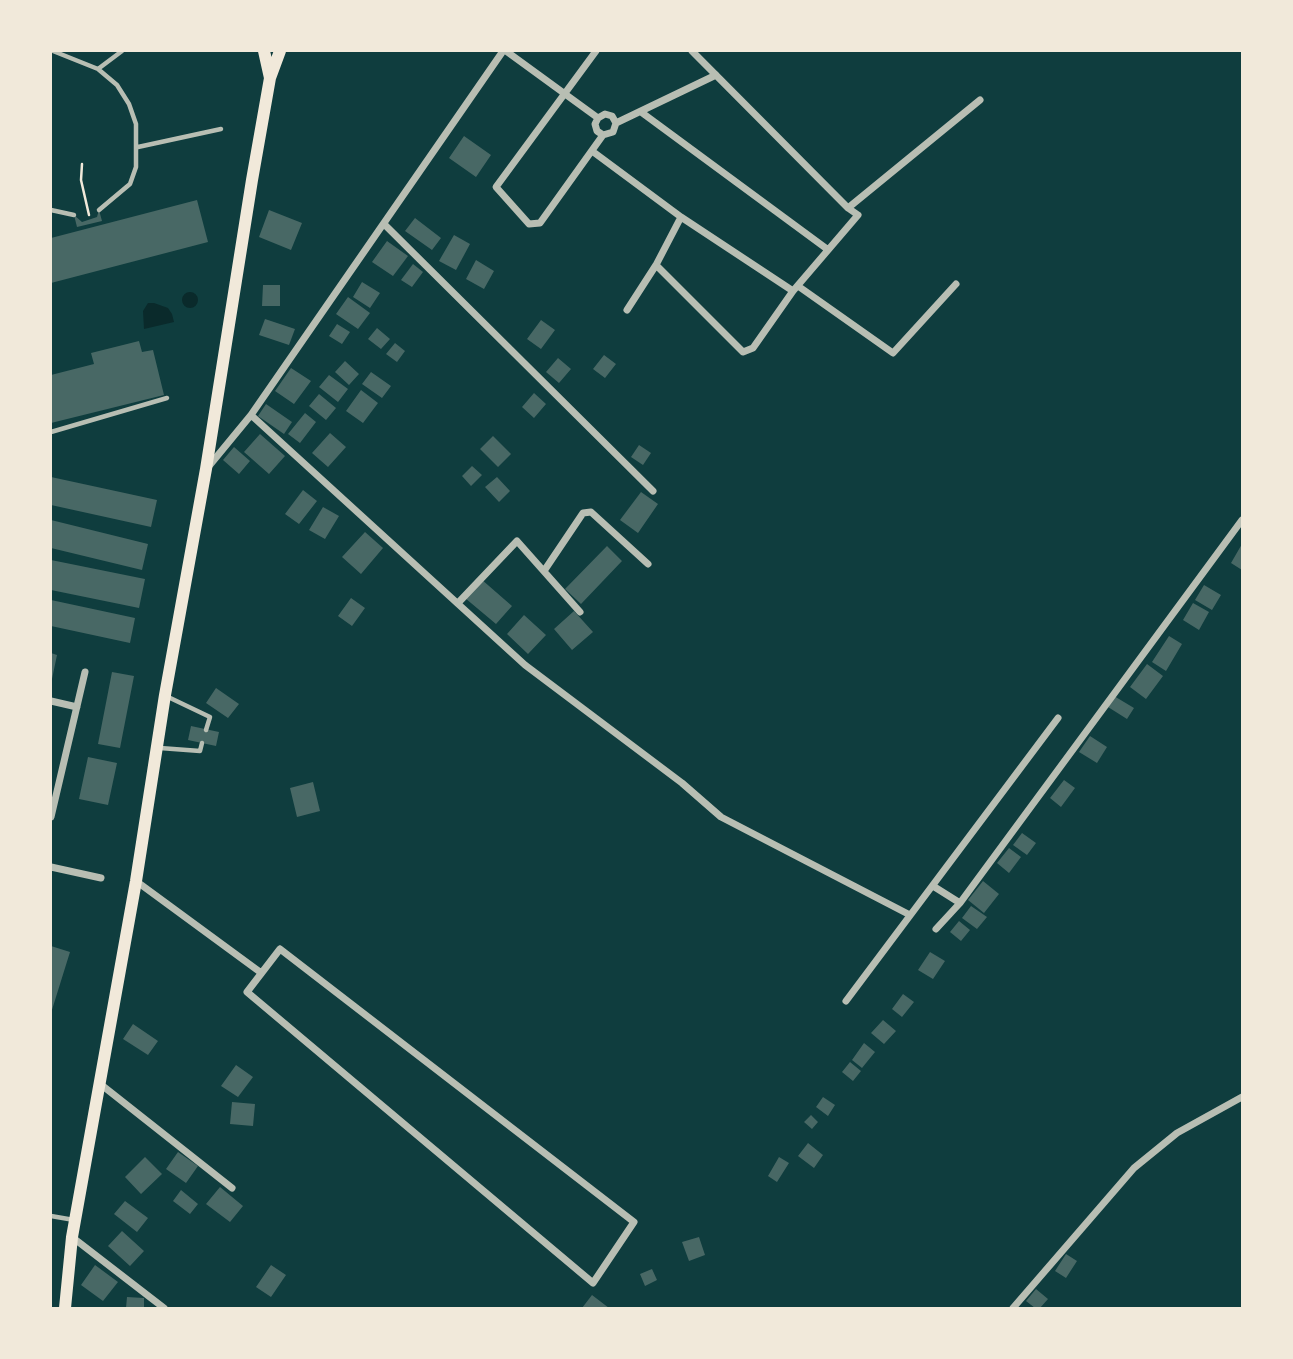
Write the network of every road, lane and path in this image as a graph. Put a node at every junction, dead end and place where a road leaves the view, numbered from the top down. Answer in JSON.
{"nodes":[{"id":1,"x":53,"y":51,"type":"edge"},
{"id":2,"x":122,"y":51,"type":"edge"},
{"id":3,"x":264,"y":51,"type":"edge"},
{"id":4,"x":280,"y":51,"type":"edge"},
{"id":5,"x":505,"y":51,"type":"edge"},
{"id":6,"x":596,"y":51,"type":"edge"},
{"id":7,"x":692,"y":51,"type":"edge"},
{"id":8,"x":98,"y":69,"type":"junction"},
{"id":9,"x":716,"y":75,"type":"junction"},
{"id":10,"x":270,"y":78,"type":"junction"},
{"id":11,"x":565,"y":93,"type":"junction"},
{"id":12,"x":980,"y":100,"type":"dead end"},
{"id":13,"x":641,"y":112,"type":"junction"},
{"id":14,"x":598,"y":118,"type":"junction"},
{"id":15,"x":616,"y":123,"type":"junction"},
{"id":16,"x":221,"y":129,"type":"dead end"},
{"id":17,"x":604,"y":135,"type":"junction"},
{"id":18,"x":138,"y":147,"type":"junction"},
{"id":19,"x":592,"y":151,"type":"junction"},
{"id":20,"x":82,"y":164,"type":"dead end"},
{"id":21,"x":848,"y":208,"type":"junction"},
{"id":22,"x":51,"y":210,"type":"edge"},
{"id":23,"x":99,"y":210,"type":"dead end"},
{"id":24,"x":74,"y":215,"type":"dead end"},
{"id":25,"x":89,"y":215,"type":"dead end"},
{"id":26,"x":681,"y":217,"type":"junction"},
{"id":27,"x":384,"y":224,"type":"junction"},
{"id":28,"x":827,"y":249,"type":"junction"},
{"id":29,"x":656,"y":265,"type":"junction"},
{"id":30,"x":956,"y":284,"type":"dead end"},
{"id":31,"x":796,"y":288,"type":"junction"},
{"id":32,"x":627,"y":310,"type":"dead end"},
{"id":33,"x":167,"y":398,"type":"dead end"},
{"id":34,"x":251,"y":415,"type":"junction"},
{"id":35,"x":51,"y":432,"type":"edge"},
{"id":36,"x":206,"y":469,"type":"junction"},
{"id":37,"x":653,"y":491,"type":"dead end"},
{"id":38,"x":1242,"y":520,"type":"edge"},
{"id":39,"x":648,"y":564,"type":"dead end"},
{"id":40,"x":544,"y":571,"type":"junction"},
{"id":41,"x":458,"y":603,"type":"junction"},
{"id":42,"x":580,"y":612,"type":"dead end"},
{"id":43,"x":85,"y":672,"type":"dead end"},
{"id":44,"x":165,"y":695,"type":"junction"},
{"id":45,"x":51,"y":701,"type":"edge"},
{"id":46,"x":77,"y":707,"type":"junction"},
{"id":47,"x":1058,"y":718,"type":"dead end"},
{"id":48,"x":206,"y":730,"type":"dead end"},
{"id":49,"x":202,"y":743,"type":"dead end"},
{"id":50,"x":155,"y":748,"type":"junction"},
{"id":51,"x":51,"y":817,"type":"edge"},
{"id":52,"x":51,"y":867,"type":"edge"},
{"id":53,"x":101,"y":878,"type":"dead end"},
{"id":54,"x":136,"y":881,"type":"junction"},
{"id":55,"x":933,"y":886,"type":"junction"},
{"id":56,"x":960,"y":903,"type":"junction"},
{"id":57,"x":910,"y":915,"type":"junction"},
{"id":58,"x":936,"y":929,"type":"dead end"},
{"id":59,"x":260,"y":972,"type":"junction"},
{"id":60,"x":846,"y":1001,"type":"dead end"},
{"id":61,"x":99,"y":1083,"type":"junction"},
{"id":62,"x":1242,"y":1097,"type":"edge"},
{"id":63,"x":232,"y":1188,"type":"dead end"},
{"id":64,"x":51,"y":1216,"type":"edge"},
{"id":65,"x":75,"y":1220,"type":"junction"},
{"id":66,"x":72,"y":1237,"type":"junction"},
{"id":67,"x":65,"y":1308,"type":"edge"},
{"id":68,"x":164,"y":1308,"type":"edge"},
{"id":69,"x":1013,"y":1308,"type":"edge"}],
"edges":[{"from":1,"to":8,"type":"lane"},
{"from":2,"to":8,"type":"lane"},
{"from":3,"to":10,"type":"main road"},
{"from":4,"to":10,"type":"main road"},
{"from":5,"to":11,"type":"street"},
{"from":5,"to":27,"type":"street"},
{"from":6,"to":11,"type":"street"},
{"from":7,"to":9,"type":"street"},
{"from":8,"to":18,"type":"lane"},
{"from":9,"to":13,"type":"street"},
{"from":9,"to":21,"type":"street"},
{"from":10,"to":36,"type":"main road"},
{"from":11,"to":14,"type":"street"},
{"from":11,"to":19,"type":"street"},
{"from":12,"to":21,"type":"street"},
{"from":13,"to":15,"type":"street"},
{"from":13,"to":28,"type":"street"},
{"from":14,"to":15,"type":"street"},
{"from":14,"to":17,"type":"street"},
{"from":15,"to":17,"type":"street"},
{"from":16,"to":18,"type":"lane"},
{"from":17,"to":19,"type":"street"},
{"from":18,"to":23,"type":"lane"},
{"from":19,"to":26,"type":"street"},
{"from":20,"to":25,"type":"path"},
{"from":21,"to":28,"type":"street"},
{"from":22,"to":24,"type":"lane"},
{"from":26,"to":29,"type":"street"},
{"from":26,"to":31,"type":"street"},
{"from":27,"to":34,"type":"street"},
{"from":27,"to":37,"type":"street"},
{"from":28,"to":31,"type":"street"},
{"from":29,"to":31,"type":"street"},
{"from":29,"to":32,"type":"street"},
{"from":30,"to":31,"type":"street"},
{"from":33,"to":35,"type":"lane"},
{"from":34,"to":36,"type":"street"},
{"from":34,"to":41,"type":"street"},
{"from":36,"to":44,"type":"main road"},
{"from":38,"to":56,"type":"street"},
{"from":39,"to":40,"type":"street"},
{"from":40,"to":41,"type":"street"},
{"from":40,"to":42,"type":"street"},
{"from":41,"to":57,"type":"street"},
{"from":43,"to":46,"type":"street"},
{"from":44,"to":48,"type":"lane"},
{"from":44,"to":50,"type":"main road"},
{"from":45,"to":46,"type":"street"},
{"from":46,"to":51,"type":"street"},
{"from":47,"to":55,"type":"street"},
{"from":49,"to":50,"type":"lane"},
{"from":50,"to":54,"type":"main road"},
{"from":52,"to":53,"type":"street"},
{"from":54,"to":59,"type":"street"},
{"from":54,"to":61,"type":"main road"},
{"from":55,"to":56,"type":"street"},
{"from":55,"to":57,"type":"street"},
{"from":56,"to":58,"type":"street"},
{"from":57,"to":60,"type":"street"},
{"from":59,"to":59,"type":"street"},
{"from":61,"to":63,"type":"street"},
{"from":61,"to":65,"type":"main road"},
{"from":62,"to":69,"type":"street"},
{"from":64,"to":65,"type":"lane"},
{"from":65,"to":66,"type":"main road"},
{"from":66,"to":67,"type":"main road"},
{"from":66,"to":68,"type":"street"}]}
